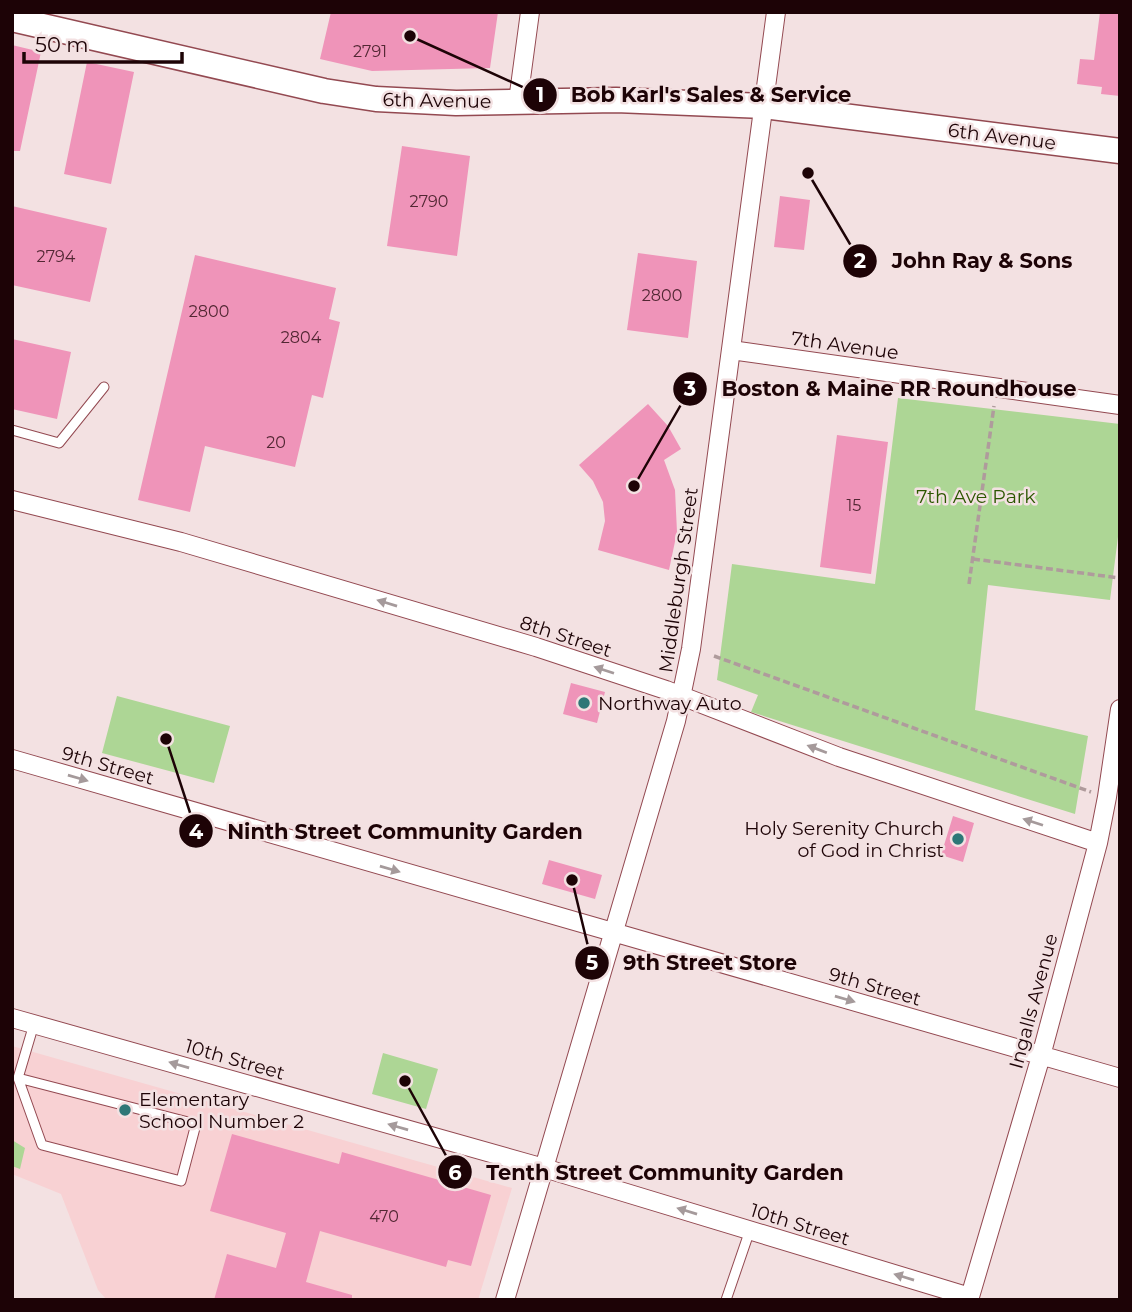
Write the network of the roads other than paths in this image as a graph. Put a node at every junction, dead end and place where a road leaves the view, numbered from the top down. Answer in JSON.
{"nodes":[{"id":1,"x":530,"y":12,"type":"edge"},
{"id":2,"x":776,"y":12,"type":"edge"},
{"id":3,"x":12,"y":19,"type":"edge"},
{"id":4,"x":518,"y":101,"type":"junction"},
{"id":5,"x":764,"y":106,"type":"junction"},
{"id":6,"x":1120,"y":151,"type":"edge"},
{"id":7,"x":731,"y":350,"type":"junction"},
{"id":8,"x":104,"y":387,"type":"dead end"},
{"id":9,"x":1120,"y":405,"type":"edge"},
{"id":10,"x":12,"y":430,"type":"edge"},
{"id":11,"x":12,"y":500,"type":"edge"},
{"id":12,"x":681,"y":696,"type":"junction"},
{"id":13,"x":1120,"y":709,"type":"edge"},
{"id":14,"x":12,"y":759,"type":"edge"},
{"id":15,"x":1098,"y":843,"type":"junction"},
{"id":16,"x":615,"y":932,"type":"junction"},
{"id":17,"x":12,"y":1018,"type":"edge"},
{"id":18,"x":34,"y":1024,"type":"junction"},
{"id":19,"x":1041,"y":1056,"type":"junction"},
{"id":20,"x":18,"y":1078,"type":"junction"},
{"id":21,"x":1120,"y":1078,"type":"edge"},
{"id":22,"x":544,"y":1168,"type":"junction"},
{"id":23,"x":750,"y":1230,"type":"junction"},
{"id":24,"x":969,"y":1298,"type":"edge"},
{"id":25,"x":505,"y":1300,"type":"edge"},
{"id":26,"x":726,"y":1300,"type":"edge"}],
"edges":[{"from":1,"to":4,"type":"street"},
{"from":2,"to":5,"type":"street","name":"Middleburgh Street"},
{"from":3,"to":4,"type":"street","name":"6th Avenue"},
{"from":4,"to":5,"type":"street","name":"6th Avenue"},
{"from":5,"to":6,"type":"street","name":"6th Avenue"},
{"from":5,"to":7,"type":"street","name":"Middleburgh Street"},
{"from":7,"to":9,"type":"street","name":"7th Avenue"},
{"from":7,"to":12,"type":"street","name":"Middleburgh Street"},
{"from":8,"to":10,"type":"lane"},
{"from":12,"to":11,"type":"street","name":"8th Street","one_way":true},
{"from":15,"to":12,"type":"street","name":"8th Street","one_way":true},
{"from":12,"to":16,"type":"street","name":"Middleburgh Street"},
{"from":13,"to":15,"type":"street","name":"Ingalls Avenue"},
{"from":14,"to":16,"type":"street","name":"9th Street","one_way":true},
{"from":15,"to":19,"type":"street","name":"Ingalls Avenue"},
{"from":16,"to":19,"type":"street","name":"9th Street","one_way":true},
{"from":16,"to":22,"type":"street","name":"Middleburgh Street"},
{"from":17,"to":18,"type":"street","name":"10th Street"},
{"from":18,"to":20,"type":"lane"},
{"from":22,"to":18,"type":"street","name":"10th Street","one_way":true},
{"from":19,"to":21,"type":"street","name":"9th Street"},
{"from":19,"to":24,"type":"street","name":"Ingalls Avenue"},
{"from":20,"to":20,"type":"lane"},
{"from":23,"to":22,"type":"street","name":"10th Street","one_way":true},
{"from":22,"to":25,"type":"street","name":"Middleburgh Street"},
{"from":24,"to":23,"type":"street","name":"10th Street","one_way":true},
{"from":23,"to":26,"type":"lane"}]}
